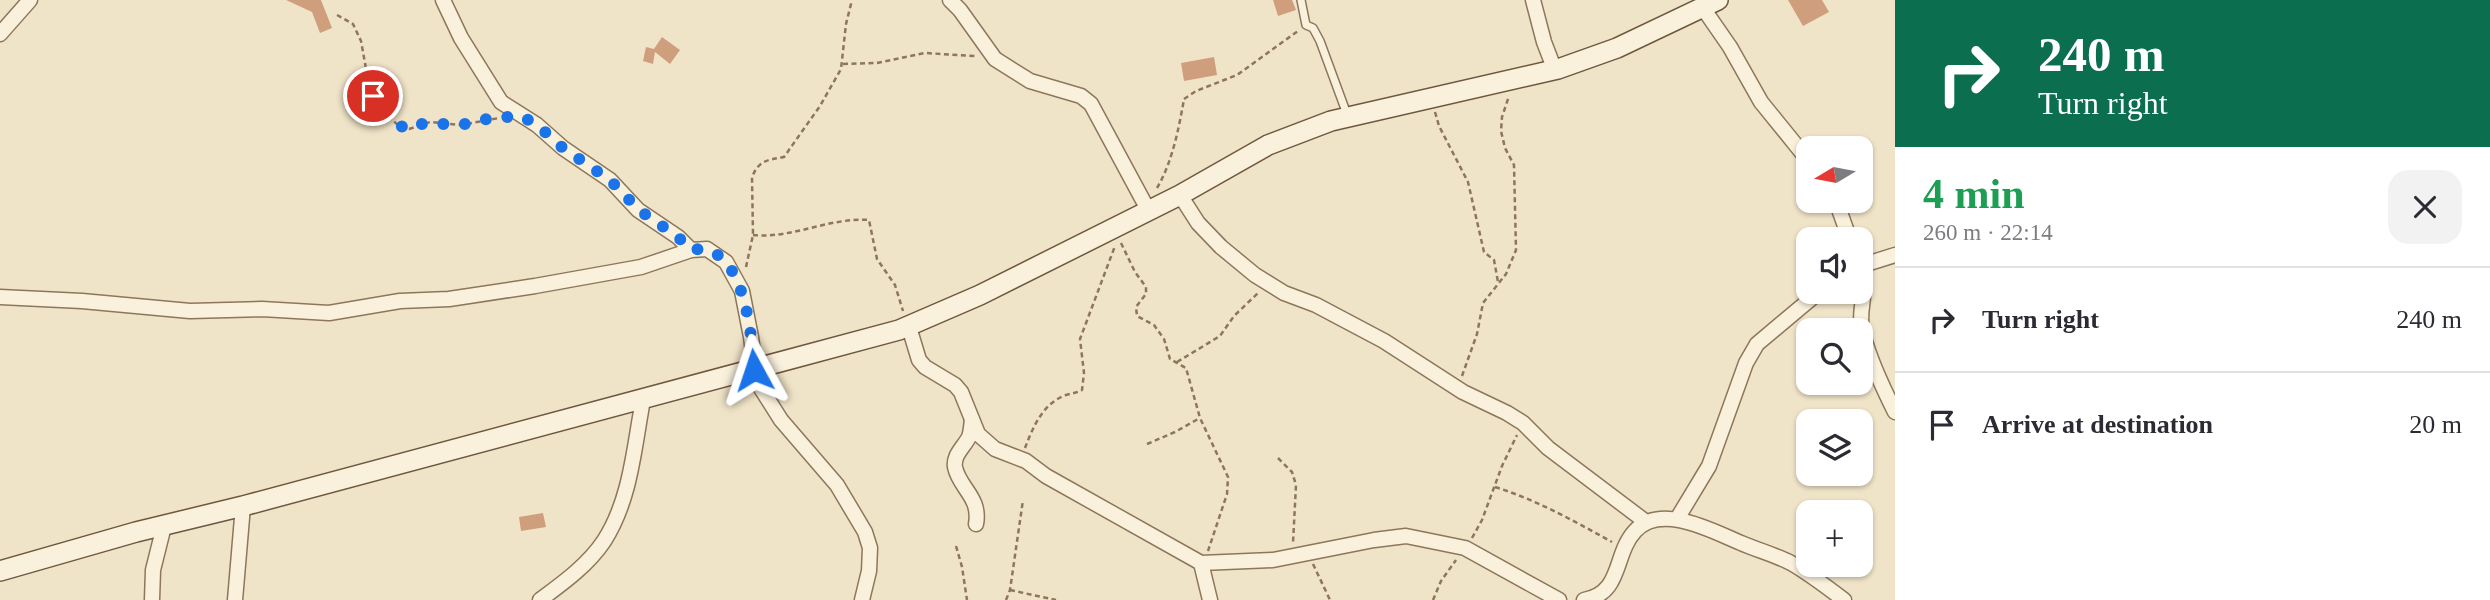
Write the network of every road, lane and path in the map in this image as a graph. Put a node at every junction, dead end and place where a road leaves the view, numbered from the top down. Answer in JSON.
{"nodes":[{"id":1,"x":30,"y":0,"type":"edge"},
{"id":2,"x":443,"y":0,"type":"edge"},
{"id":3,"x":852,"y":0,"type":"edge"},
{"id":4,"x":950,"y":0,"type":"edge"},
{"id":5,"x":1301,"y":0,"type":"edge"},
{"id":6,"x":1533,"y":0,"type":"edge"},
{"id":7,"x":1710,"y":4,"type":"edge"},
{"id":8,"x":337,"y":15,"type":"dead end"},
{"id":9,"x":1306,"y":25,"type":"junction"},
{"id":10,"x":0,"y":34,"type":"edge"},
{"id":11,"x":992,"y":57,"type":"junction"},
{"id":12,"x":843,"y":64,"type":"junction"},
{"id":13,"x":1558,"y":69,"type":"junction"},
{"id":14,"x":1516,"y":79,"type":"junction"},
{"id":15,"x":1433,"y":96,"type":"junction"},
{"id":16,"x":521,"y":116,"type":"junction"},
{"id":17,"x":1349,"y":117,"type":"junction"},
{"id":18,"x":1796,"y":146,"type":"edge"},
{"id":19,"x":1180,"y":195,"type":"junction"},
{"id":20,"x":1148,"y":208,"type":"junction"},
{"id":21,"x":753,"y":234,"type":"junction"},
{"id":22,"x":691,"y":250,"type":"junction"},
{"id":23,"x":1895,"y":255,"type":"edge"},
{"id":24,"x":1873,"y":262,"type":"edge"},
{"id":25,"x":1498,"y":282,"type":"junction"},
{"id":26,"x":1268,"y":283,"type":"junction"},
{"id":27,"x":742,"y":291,"type":"junction"},
{"id":28,"x":0,"y":297,"type":"edge"},
{"id":29,"x":1805,"y":304,"type":"edge"},
{"id":30,"x":1862,"y":304,"type":"edge"},
{"id":31,"x":909,"y":327,"type":"junction"},
{"id":32,"x":1177,"y":362,"type":"junction"},
{"id":33,"x":754,"y":370,"type":"junction"},
{"id":34,"x":1469,"y":396,"type":"junction"},
{"id":35,"x":643,"y":400,"type":"junction"},
{"id":36,"x":1895,"y":412,"type":"edge"},
{"id":37,"x":1200,"y":418,"type":"junction"},
{"id":38,"x":972,"y":421,"type":"junction"},
{"id":39,"x":1523,"y":423,"type":"junction"},
{"id":40,"x":1147,"y":444,"type":"dead end"},
{"id":41,"x":1278,"y":458,"type":"dead end"},
{"id":42,"x":1021,"y":459,"type":"junction"},
{"id":43,"x":1494,"y":487,"type":"junction"},
{"id":44,"x":1023,"y":499,"type":"dead end"},
{"id":45,"x":243,"y":506,"type":"junction"},
{"id":46,"x":1677,"y":519,"type":"junction"},
{"id":47,"x":1646,"y":522,"type":"junction"},
{"id":48,"x":976,"y":524,"type":"dead end"},
{"id":49,"x":164,"y":526,"type":"junction"},
{"id":50,"x":956,"y":546,"type":"dead end"},
{"id":51,"x":1465,"y":548,"type":"junction"},
{"id":52,"x":1624,"y":549,"type":"junction"},
{"id":53,"x":1298,"y":555,"type":"junction"},
{"id":54,"x":1201,"y":563,"type":"junction"},
{"id":55,"x":0,"y":571,"type":"edge"},
{"id":56,"x":1010,"y":590,"type":"junction"},
{"id":57,"x":152,"y":600,"type":"edge"},
{"id":58,"x":235,"y":600,"type":"edge"},
{"id":59,"x":540,"y":600,"type":"edge"},
{"id":60,"x":862,"y":600,"type":"edge"},
{"id":61,"x":967,"y":600,"type":"edge"},
{"id":62,"x":1006,"y":600,"type":"edge"},
{"id":63,"x":1056,"y":600,"type":"edge"},
{"id":64,"x":1210,"y":600,"type":"edge"},
{"id":65,"x":1330,"y":600,"type":"edge"},
{"id":66,"x":1433,"y":600,"type":"edge"},
{"id":67,"x":1559,"y":600,"type":"edge"},
{"id":68,"x":1584,"y":600,"type":"edge"},
{"id":69,"x":1844,"y":600,"type":"edge"}],
"edges":[{"from":1,"to":10,"type":"street"},
{"from":2,"to":16,"type":"street"},
{"from":3,"to":12,"type":"path"},
{"from":4,"to":11,"type":"street"},
{"from":5,"to":9,"type":"lane"},
{"from":6,"to":13,"type":"street"},
{"from":7,"to":13,"type":"street"},
{"from":7,"to":18,"type":"street"},
{"from":8,"to":16,"type":"path"},
{"from":9,"to":17,"type":"lane"},
{"from":9,"to":20,"type":"path"},
{"from":11,"to":12,"type":"path"},
{"from":11,"to":20,"type":"street"},
{"from":12,"to":21,"type":"path"},
{"from":13,"to":14,"type":"street"},
{"from":14,"to":15,"type":"street"},
{"from":14,"to":25,"type":"path"},
{"from":15,"to":17,"type":"street"},
{"from":15,"to":25,"type":"path"},
{"from":16,"to":22,"type":"street"},
{"from":17,"to":19,"type":"street"},
{"from":19,"to":20,"type":"street"},
{"from":19,"to":26,"type":"street"},
{"from":20,"to":31,"type":"street"},
{"from":21,"to":27,"type":"path"},
{"from":21,"to":31,"type":"path"},
{"from":22,"to":27,"type":"street"},
{"from":22,"to":28,"type":"street"},
{"from":23,"to":24,"type":"street"},
{"from":25,"to":34,"type":"path"},
{"from":26,"to":32,"type":"path"},
{"from":26,"to":34,"type":"street"},
{"from":27,"to":33,"type":"street"},
{"from":29,"to":46,"type":"street"},
{"from":30,"to":36,"type":"street"},
{"from":31,"to":33,"type":"street"},
{"from":31,"to":38,"type":"street"},
{"from":32,"to":37,"type":"path"},
{"from":32,"to":42,"type":"path"},
{"from":33,"to":35,"type":"street"},
{"from":33,"to":60,"type":"street"},
{"from":34,"to":39,"type":"street"},
{"from":35,"to":45,"type":"street"},
{"from":35,"to":59,"type":"street"},
{"from":37,"to":40,"type":"path"},
{"from":37,"to":54,"type":"path"},
{"from":38,"to":42,"type":"street"},
{"from":38,"to":48,"type":"street"},
{"from":39,"to":43,"type":"path"},
{"from":39,"to":47,"type":"street"},
{"from":41,"to":53,"type":"path"},
{"from":42,"to":54,"type":"street"},
{"from":43,"to":51,"type":"path"},
{"from":43,"to":52,"type":"path"},
{"from":44,"to":56,"type":"path"},
{"from":45,"to":49,"type":"street"},
{"from":45,"to":58,"type":"street"},
{"from":46,"to":47,"type":"street"},
{"from":46,"to":69,"type":"street"},
{"from":47,"to":52,"type":"street"},
{"from":49,"to":55,"type":"street"},
{"from":49,"to":57,"type":"street"},
{"from":50,"to":61,"type":"path"},
{"from":51,"to":53,"type":"street"},
{"from":51,"to":66,"type":"path"},
{"from":51,"to":67,"type":"street"},
{"from":52,"to":68,"type":"street"},
{"from":53,"to":54,"type":"street"},
{"from":53,"to":65,"type":"path"},
{"from":54,"to":64,"type":"street"},
{"from":56,"to":62,"type":"path"},
{"from":56,"to":63,"type":"path"}]}
